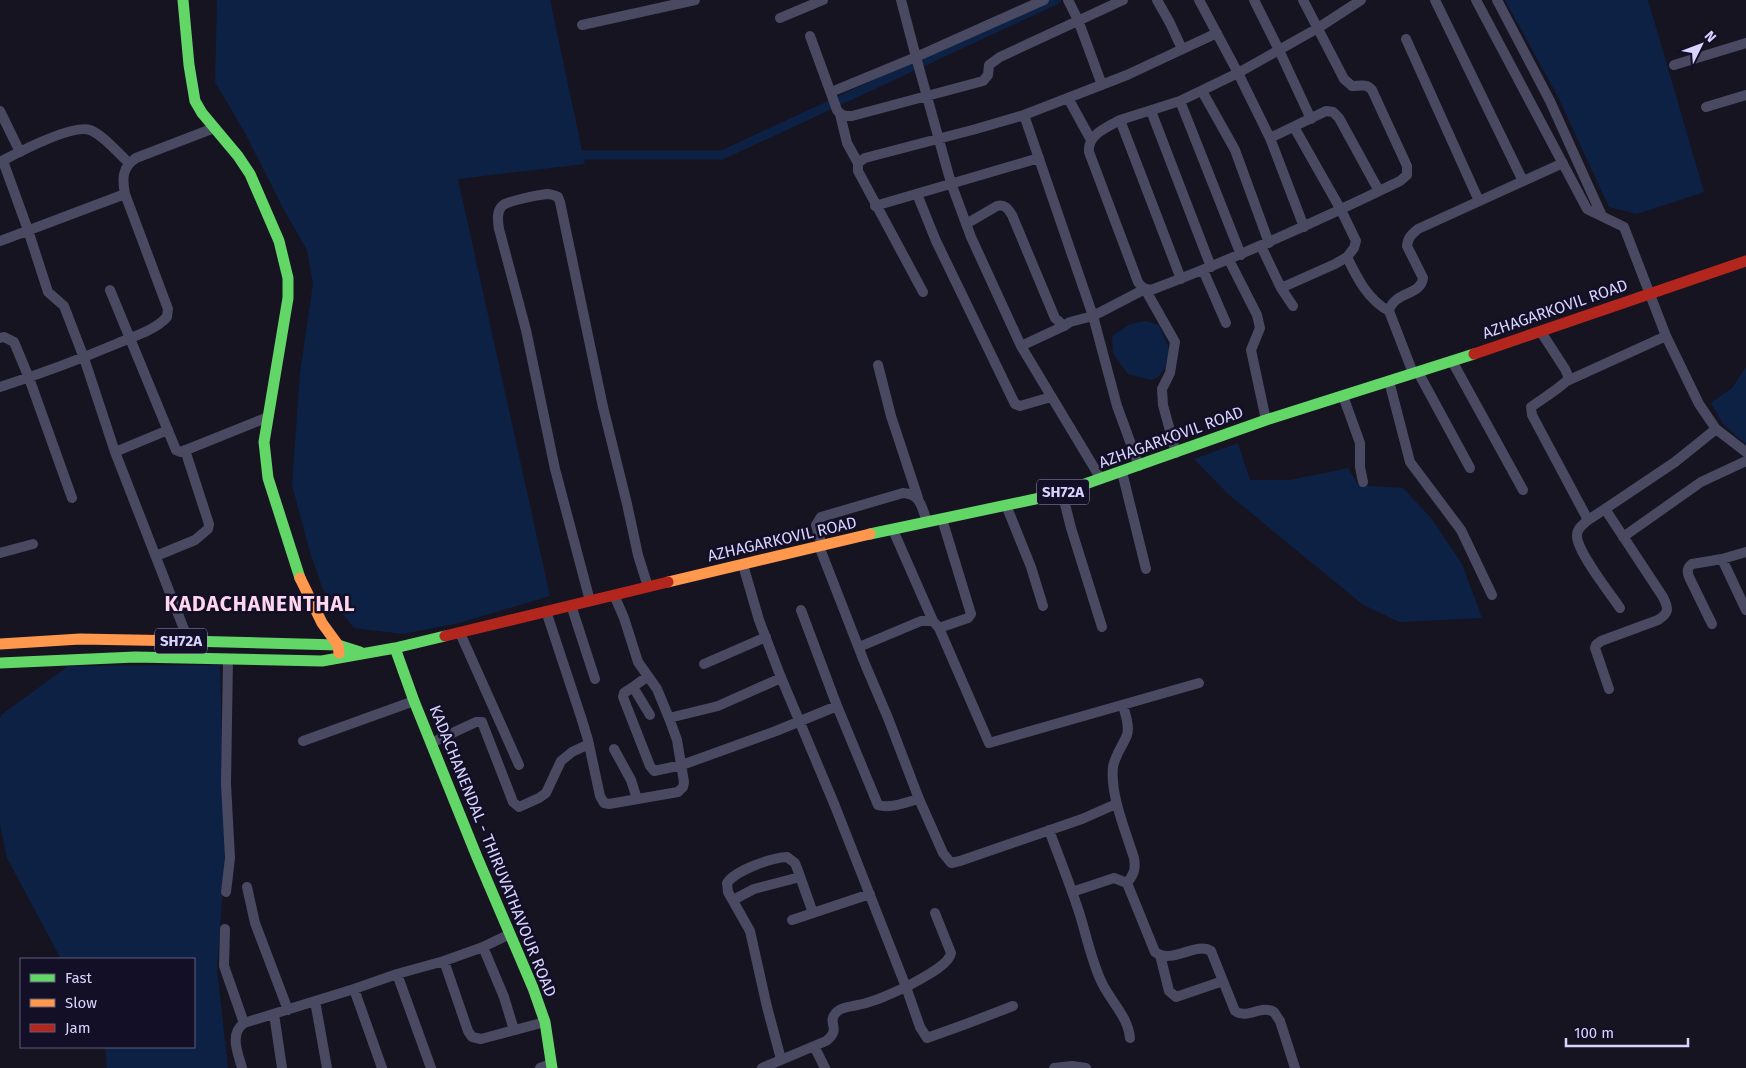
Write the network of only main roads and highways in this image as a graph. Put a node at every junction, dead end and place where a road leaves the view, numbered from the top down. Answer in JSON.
{"nodes":[{"id":1,"x":183,"y":0,"type":"edge"},
{"id":2,"x":1746,"y":260,"type":"edge"},
{"id":3,"x":0,"y":644,"type":"edge"},
{"id":4,"x":338,"y":644,"type":"junction"},
{"id":5,"x":395,"y":648,"type":"junction"},
{"id":6,"x":361,"y":653,"type":"junction"},
{"id":7,"x":340,"y":657,"type":"junction"},
{"id":8,"x":0,"y":663,"type":"edge"},
{"id":9,"x":548,"y":1067,"type":"edge"}],
"edges":[{"from":1,"to":4,"type":"main road"},
{"from":2,"to":5,"type":"main road","name":"AZHAGARKOVIL ROAD","number":"SH72A"},
{"from":3,"to":4,"type":"main road","name":"AZHAGARKOVIL ROAD","number":"SH72A"},
{"from":4,"to":6,"type":"main road","name":"AZHAGARKOVIL ROAD","number":"SH72A"},
{"from":4,"to":7,"type":"main road"},
{"from":5,"to":6,"type":"main road","name":"AZHAGARKOVIL ROAD","number":"SH72A"},
{"from":5,"to":9,"type":"main road","name":"KADACHANENDAL - THIRUVATHAVOUR ROAD"},
{"from":6,"to":7,"type":"main road","name":"AZHAGARKOVIL ROAD","number":"SH72A"},
{"from":7,"to":8,"type":"main road","name":"AZHAGARKOVIL ROAD","number":"SH72A"}]}
